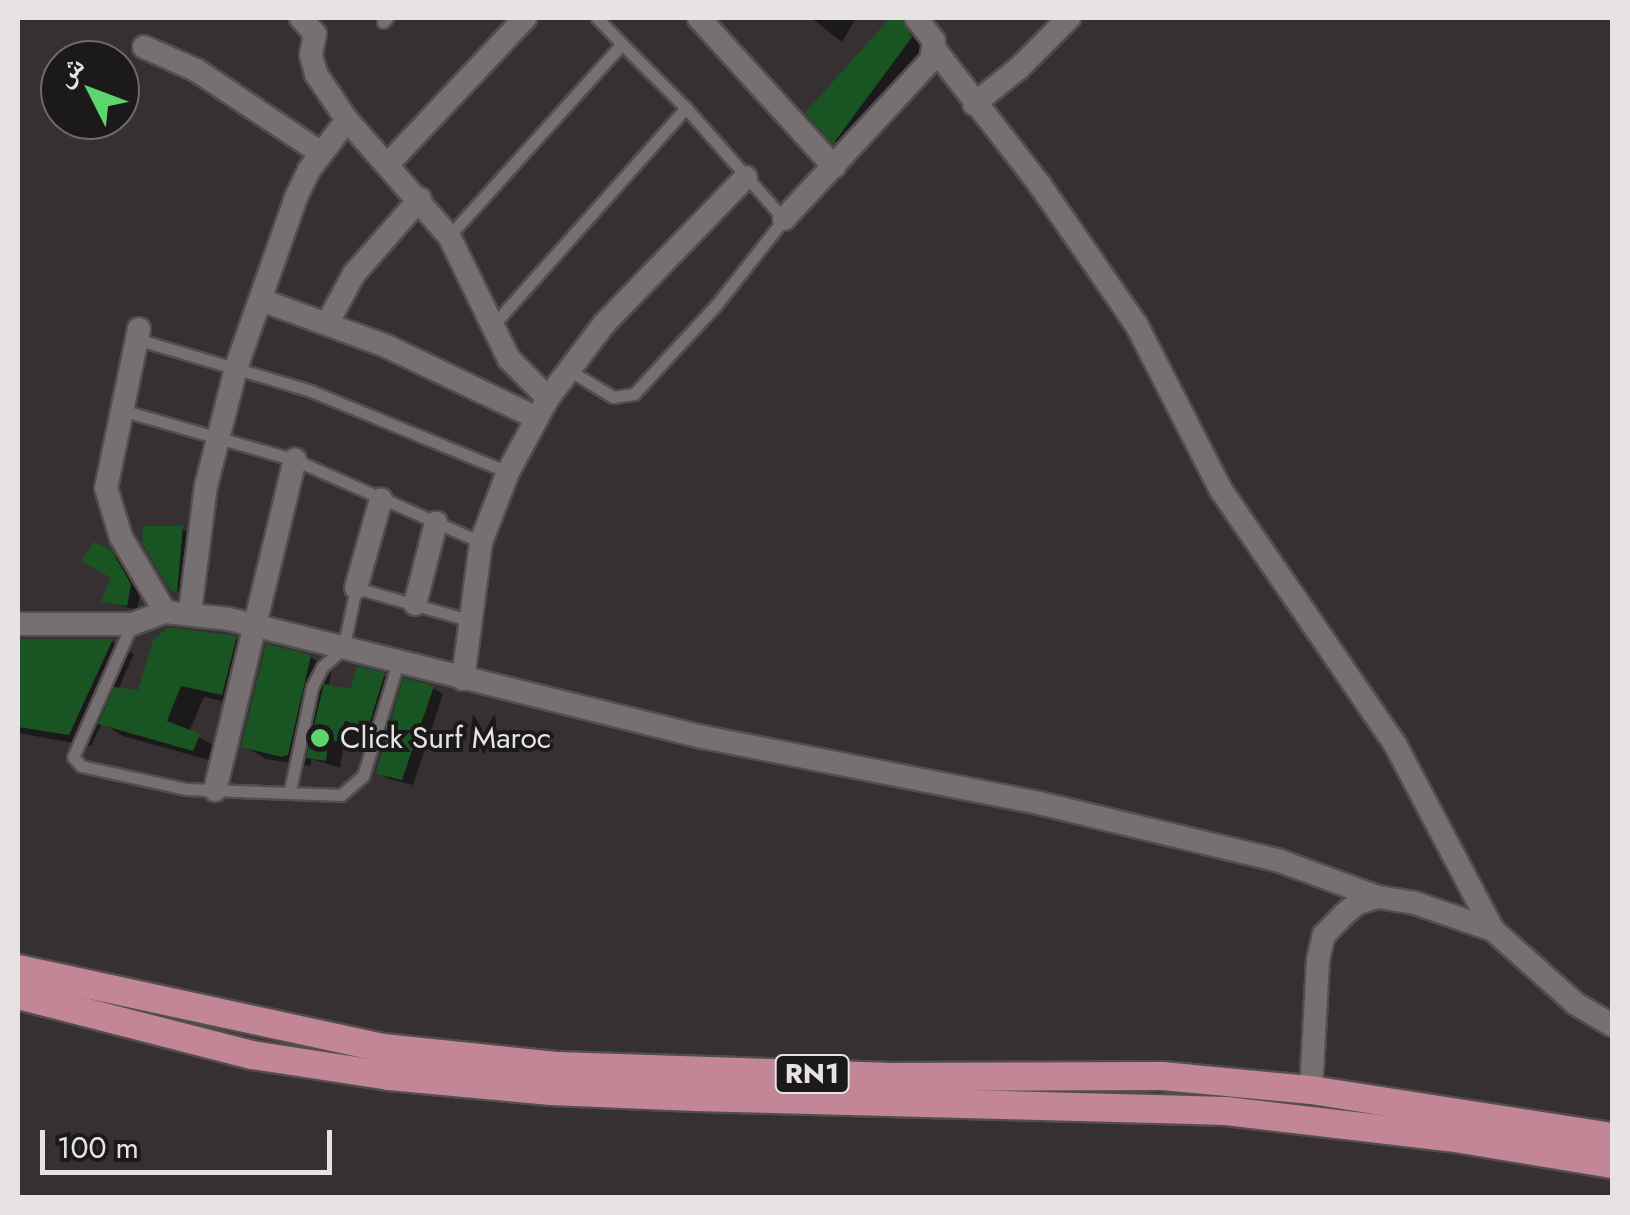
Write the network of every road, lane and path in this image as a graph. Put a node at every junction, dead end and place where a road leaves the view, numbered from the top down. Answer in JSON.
{"nodes":[{"id":1,"x":300,"y":18,"type":"edge"},
{"id":2,"x":525,"y":18,"type":"edge"},
{"id":3,"x":597,"y":18,"type":"edge"},
{"id":4,"x":698,"y":18,"type":"edge"},
{"id":5,"x":916,"y":18,"type":"edge"},
{"id":6,"x":1069,"y":18,"type":"edge"},
{"id":7,"x":622,"y":44,"type":"junction"},
{"id":8,"x":144,"y":47,"type":"dead end"},
{"id":9,"x":936,"y":51,"type":"junction"},
{"id":10,"x":974,"y":104,"type":"junction"},
{"id":11,"x":686,"y":108,"type":"junction"},
{"id":12,"x":347,"y":120,"type":"junction"},
{"id":13,"x":320,"y":153,"type":"junction"},
{"id":14,"x":388,"y":163,"type":"junction"},
{"id":15,"x":834,"y":168,"type":"junction"},
{"id":16,"x":746,"y":177,"type":"junction"},
{"id":17,"x":420,"y":199,"type":"junction"},
{"id":18,"x":784,"y":219,"type":"junction"},
{"id":19,"x":449,"y":236,"type":"junction"},
{"id":20,"x":261,"y":300,"type":"junction"},
{"id":21,"x":328,"y":322,"type":"junction"},
{"id":22,"x":495,"y":323,"type":"junction"},
{"id":23,"x":138,"y":334,"type":"joint"},
{"id":24,"x":236,"y":368,"type":"junction"},
{"id":25,"x":569,"y":370,"type":"junction"},
{"id":26,"x":542,"y":408,"type":"junction"},
{"id":27,"x":121,"y":410,"type":"junction"},
{"id":28,"x":216,"y":437,"type":"junction"},
{"id":29,"x":295,"y":460,"type":"junction"},
{"id":30,"x":508,"y":472,"type":"junction"},
{"id":31,"x":381,"y":498,"type":"junction"},
{"id":32,"x":436,"y":523,"type":"junction"},
{"id":33,"x":481,"y":542,"type":"junction"},
{"id":34,"x":356,"y":588,"type":"junction"},
{"id":35,"x":415,"y":604,"type":"junction"},
{"id":36,"x":165,"y":612,"type":"junction"},
{"id":37,"x":190,"y":612,"type":"junction"},
{"id":38,"x":468,"y":620,"type":"junction"},
{"id":39,"x":18,"y":624,"type":"edge"},
{"id":40,"x":132,"y":624,"type":"junction"},
{"id":41,"x":256,"y":626,"type":"junction"},
{"id":42,"x":342,"y":649,"type":"junction"},
{"id":43,"x":398,"y":662,"type":"junction"},
{"id":44,"x":463,"y":679,"type":"junction"},
{"id":45,"x":215,"y":790,"type":"junction"},
{"id":46,"x":290,"y":790,"type":"junction"},
{"id":47,"x":1378,"y":897,"type":"junction"},
{"id":48,"x":1493,"y":930,"type":"junction"},
{"id":49,"x":18,"y":969,"type":"edge"},
{"id":50,"x":18,"y":996,"type":"edge"},
{"id":51,"x":1612,"y":1025,"type":"edge"},
{"id":52,"x":1311,"y":1090,"type":"junction"},
{"id":53,"x":1612,"y":1138,"type":"edge"},
{"id":54,"x":1612,"y":1164,"type":"edge"}],
"edges":[{"from":1,"to":12,"type":"street"},
{"from":2,"to":14,"type":"street"},
{"from":3,"to":7,"type":"lane"},
{"from":4,"to":15,"type":"street"},
{"from":5,"to":9,"type":"street"},
{"from":6,"to":10,"type":"street"},
{"from":7,"to":11,"type":"lane"},
{"from":7,"to":19,"type":"lane"},
{"from":8,"to":13,"type":"street"},
{"from":9,"to":10,"type":"street"},
{"from":9,"to":15,"type":"street"},
{"from":10,"to":48,"type":"street"},
{"from":11,"to":16,"type":"lane"},
{"from":11,"to":22,"type":"lane"},
{"from":12,"to":13,"type":"street"},
{"from":12,"to":14,"type":"street"},
{"from":13,"to":20,"type":"street"},
{"from":14,"to":17,"type":"street"},
{"from":15,"to":18,"type":"street"},
{"from":16,"to":18,"type":"lane"},
{"from":16,"to":25,"type":"street"},
{"from":17,"to":19,"type":"street"},
{"from":17,"to":21,"type":"street"},
{"from":18,"to":25,"type":"lane"},
{"from":19,"to":22,"type":"street"},
{"from":20,"to":21,"type":"street"},
{"from":20,"to":24,"type":"street"},
{"from":21,"to":26,"type":"street"},
{"from":22,"to":26,"type":"street"},
{"from":23,"to":24,"type":"lane"},
{"from":23,"to":27,"type":"street"},
{"from":24,"to":28,"type":"street"},
{"from":24,"to":30,"type":"lane"},
{"from":25,"to":26,"type":"street"},
{"from":26,"to":30,"type":"street"},
{"from":27,"to":28,"type":"lane"},
{"from":27,"to":36,"type":"street"},
{"from":28,"to":29,"type":"lane"},
{"from":28,"to":37,"type":"street"},
{"from":29,"to":31,"type":"lane"},
{"from":29,"to":41,"type":"street"},
{"from":30,"to":33,"type":"street"},
{"from":31,"to":32,"type":"lane"},
{"from":31,"to":34,"type":"street"},
{"from":32,"to":33,"type":"lane"},
{"from":32,"to":35,"type":"street"},
{"from":33,"to":38,"type":"street"},
{"from":34,"to":35,"type":"lane"},
{"from":34,"to":42,"type":"lane"},
{"from":35,"to":38,"type":"lane"},
{"from":36,"to":37,"type":"street"},
{"from":36,"to":40,"type":"street"},
{"from":37,"to":41,"type":"street"},
{"from":38,"to":44,"type":"street"},
{"from":39,"to":40,"type":"street"},
{"from":40,"to":45,"type":"lane"},
{"from":41,"to":42,"type":"street"},
{"from":41,"to":45,"type":"street"},
{"from":42,"to":43,"type":"street"},
{"from":42,"to":46,"type":"lane"},
{"from":43,"to":44,"type":"street"},
{"from":43,"to":46,"type":"lane"},
{"from":44,"to":47,"type":"street"},
{"from":45,"to":46,"type":"lane"},
{"from":47,"to":48,"type":"street"},
{"from":47,"to":52,"type":"street"},
{"from":48,"to":51,"type":"street"},
{"from":49,"to":52,"type":"highway","number":"RN1"},
{"from":50,"to":54,"type":"highway","number":"RN1"},
{"from":52,"to":53,"type":"highway","number":"RN1"}]}
